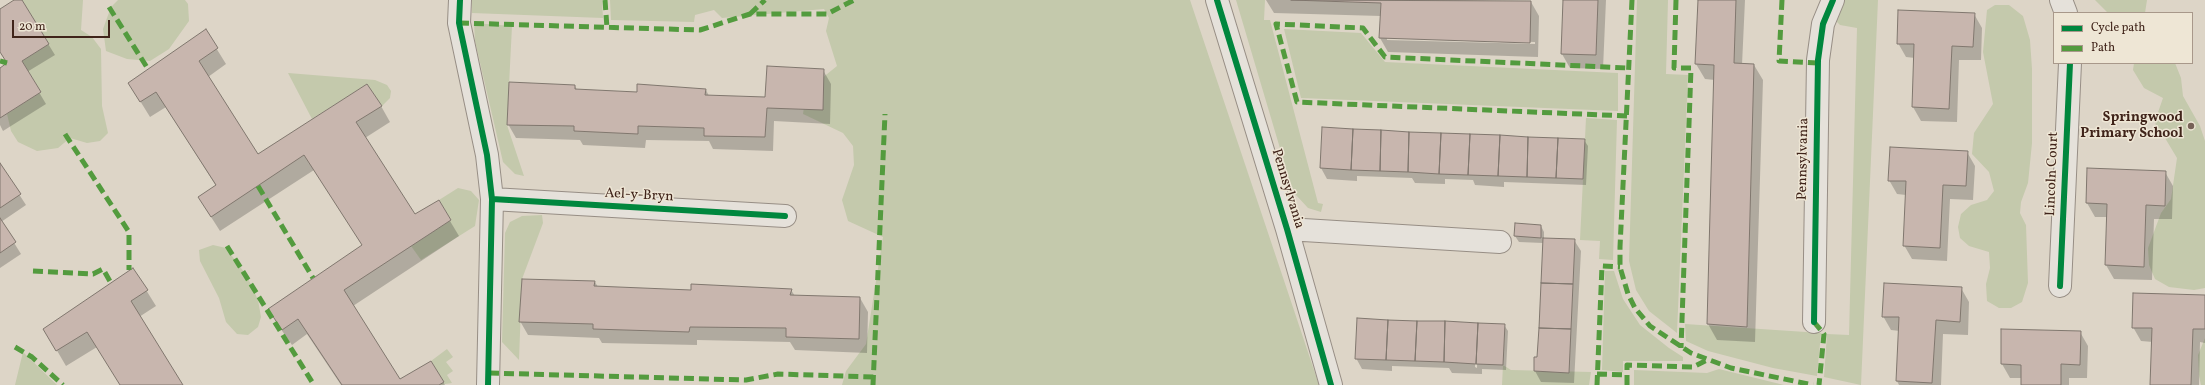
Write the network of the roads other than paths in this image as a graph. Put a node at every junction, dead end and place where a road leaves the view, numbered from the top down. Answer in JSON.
{"nodes":[{"id":1,"x":460,"y":0,"type":"edge"},
{"id":2,"x":1216,"y":0,"type":"edge"},
{"id":3,"x":1833,"y":0,"type":"edge"},
{"id":4,"x":2061,"y":0,"type":"edge"},
{"id":5,"x":2066,"y":12,"type":"edge"},
{"id":6,"x":2070,"y":64,"type":"edge"},
{"id":7,"x":492,"y":199,"type":"junction"},
{"id":8,"x":785,"y":216,"type":"dead end"},
{"id":9,"x":1287,"y":229,"type":"junction"},
{"id":10,"x":1500,"y":242,"type":"dead end"},
{"id":11,"x":2060,"y":286,"type":"dead end"},
{"id":12,"x":1814,"y":322,"type":"dead end"},
{"id":13,"x":488,"y":385,"type":"edge"},
{"id":14,"x":1331,"y":385,"type":"edge"}],
"edges":[{"from":1,"to":7,"type":"street"},
{"from":2,"to":9,"type":"street","name":"Pennsylvania"},
{"from":3,"to":12,"type":"street","name":"Pennsylvania"},
{"from":4,"to":5,"type":"street"},
{"from":6,"to":11,"type":"street","name":"Lincoln Court"},
{"from":7,"to":8,"type":"street","name":"Ael-y-Bryn"},
{"from":7,"to":13,"type":"street"},
{"from":9,"to":10,"type":"street"},
{"from":9,"to":14,"type":"street","name":"Pennsylvania"}]}
